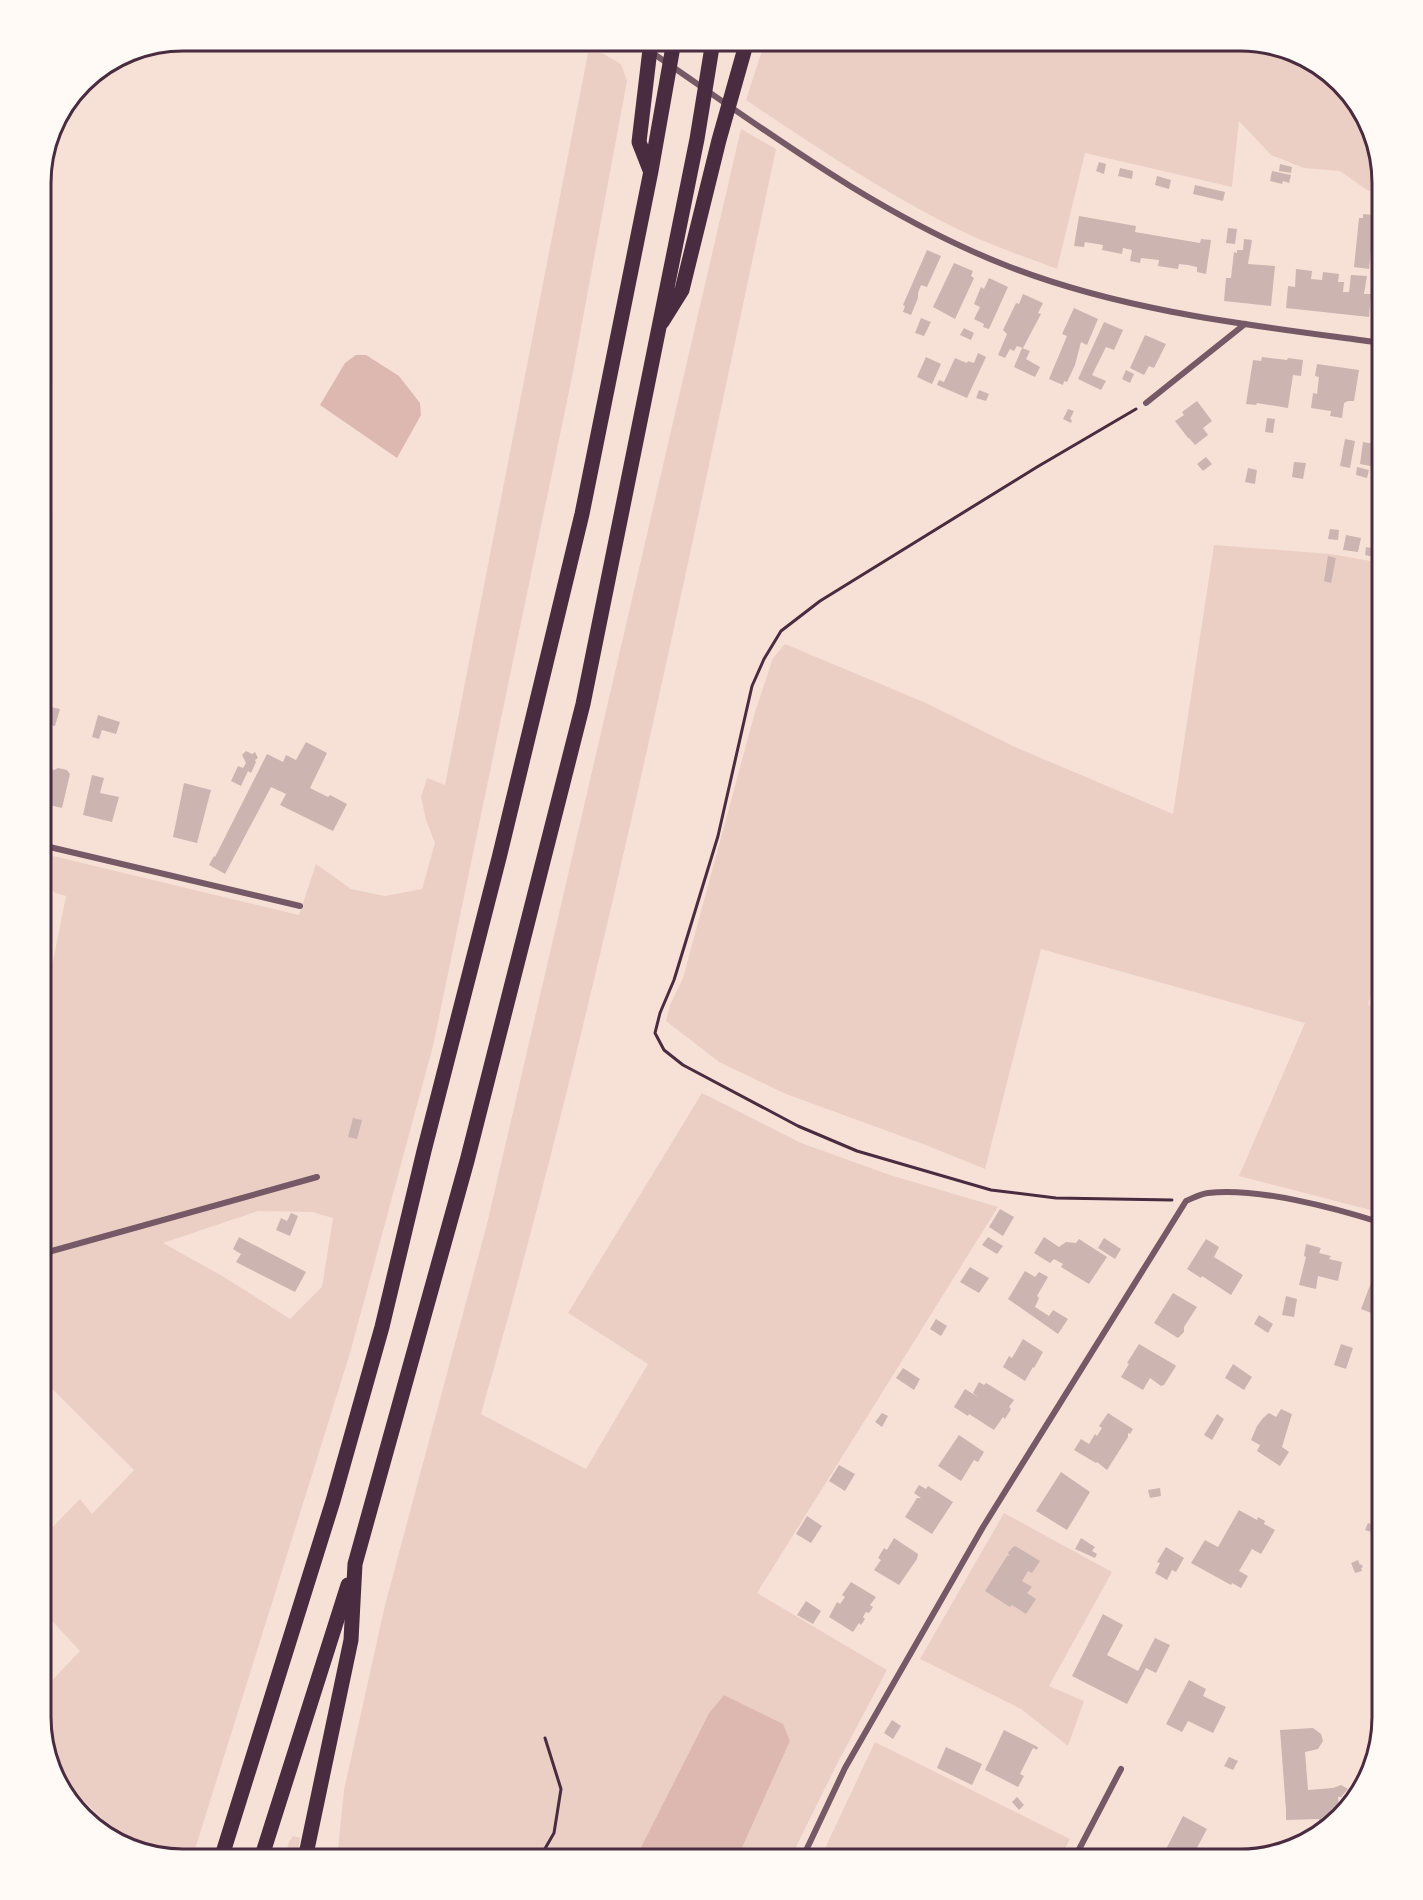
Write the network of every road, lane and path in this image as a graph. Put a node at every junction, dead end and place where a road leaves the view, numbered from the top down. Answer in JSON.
{"nodes":[{"id":1,"x":650,"y":51,"type":"edge"},
{"id":2,"x":650,"y":51,"type":"edge"},
{"id":3,"x":672,"y":51,"type":"edge"},
{"id":4,"x":711,"y":51,"type":"edge"},
{"id":5,"x":744,"y":51,"type":"edge"},
{"id":6,"x":651,"y":171,"type":"junction"},
{"id":7,"x":1245,"y":324,"type":"junction"},
{"id":8,"x":657,"y":329,"type":"junction"},
{"id":9,"x":1372,"y":341,"type":"edge"},
{"id":10,"x":1146,"y":403,"type":"joint"},
{"id":11,"x":51,"y":847,"type":"edge"},
{"id":12,"x":300,"y":906,"type":"dead end"},
{"id":13,"x":317,"y":1177,"type":"dead end"},
{"id":14,"x":1186,"y":1201,"type":"junction"},
{"id":15,"x":1372,"y":1220,"type":"edge"},
{"id":16,"x":51,"y":1251,"type":"edge"},
{"id":17,"x":355,"y":1564,"type":"junction"},
{"id":18,"x":545,"y":1738,"type":"dead end"},
{"id":19,"x":1121,"y":1769,"type":"dead end"},
{"id":20,"x":224,"y":1849,"type":"edge"},
{"id":21,"x":264,"y":1849,"type":"edge"},
{"id":22,"x":307,"y":1849,"type":"edge"},
{"id":23,"x":545,"y":1849,"type":"edge"},
{"id":24,"x":807,"y":1849,"type":"edge"},
{"id":25,"x":1080,"y":1849,"type":"edge"}],
"edges":[{"from":1,"to":7,"type":"street"},
{"from":2,"to":6,"type":"highway"},
{"from":3,"to":6,"type":"highway"},
{"from":4,"to":8,"type":"highway"},
{"from":5,"to":8,"type":"highway"},
{"from":6,"to":20,"type":"highway"},
{"from":7,"to":9,"type":"street"},
{"from":7,"to":10,"type":"street"},
{"from":8,"to":17,"type":"highway"},
{"from":10,"to":14,"type":"path"},
{"from":11,"to":12,"type":"street"},
{"from":13,"to":16,"type":"street"},
{"from":14,"to":15,"type":"street"},
{"from":14,"to":24,"type":"street"},
{"from":17,"to":21,"type":"highway"},
{"from":17,"to":22,"type":"highway"},
{"from":18,"to":23,"type":"path"},
{"from":19,"to":25,"type":"street"}]}
